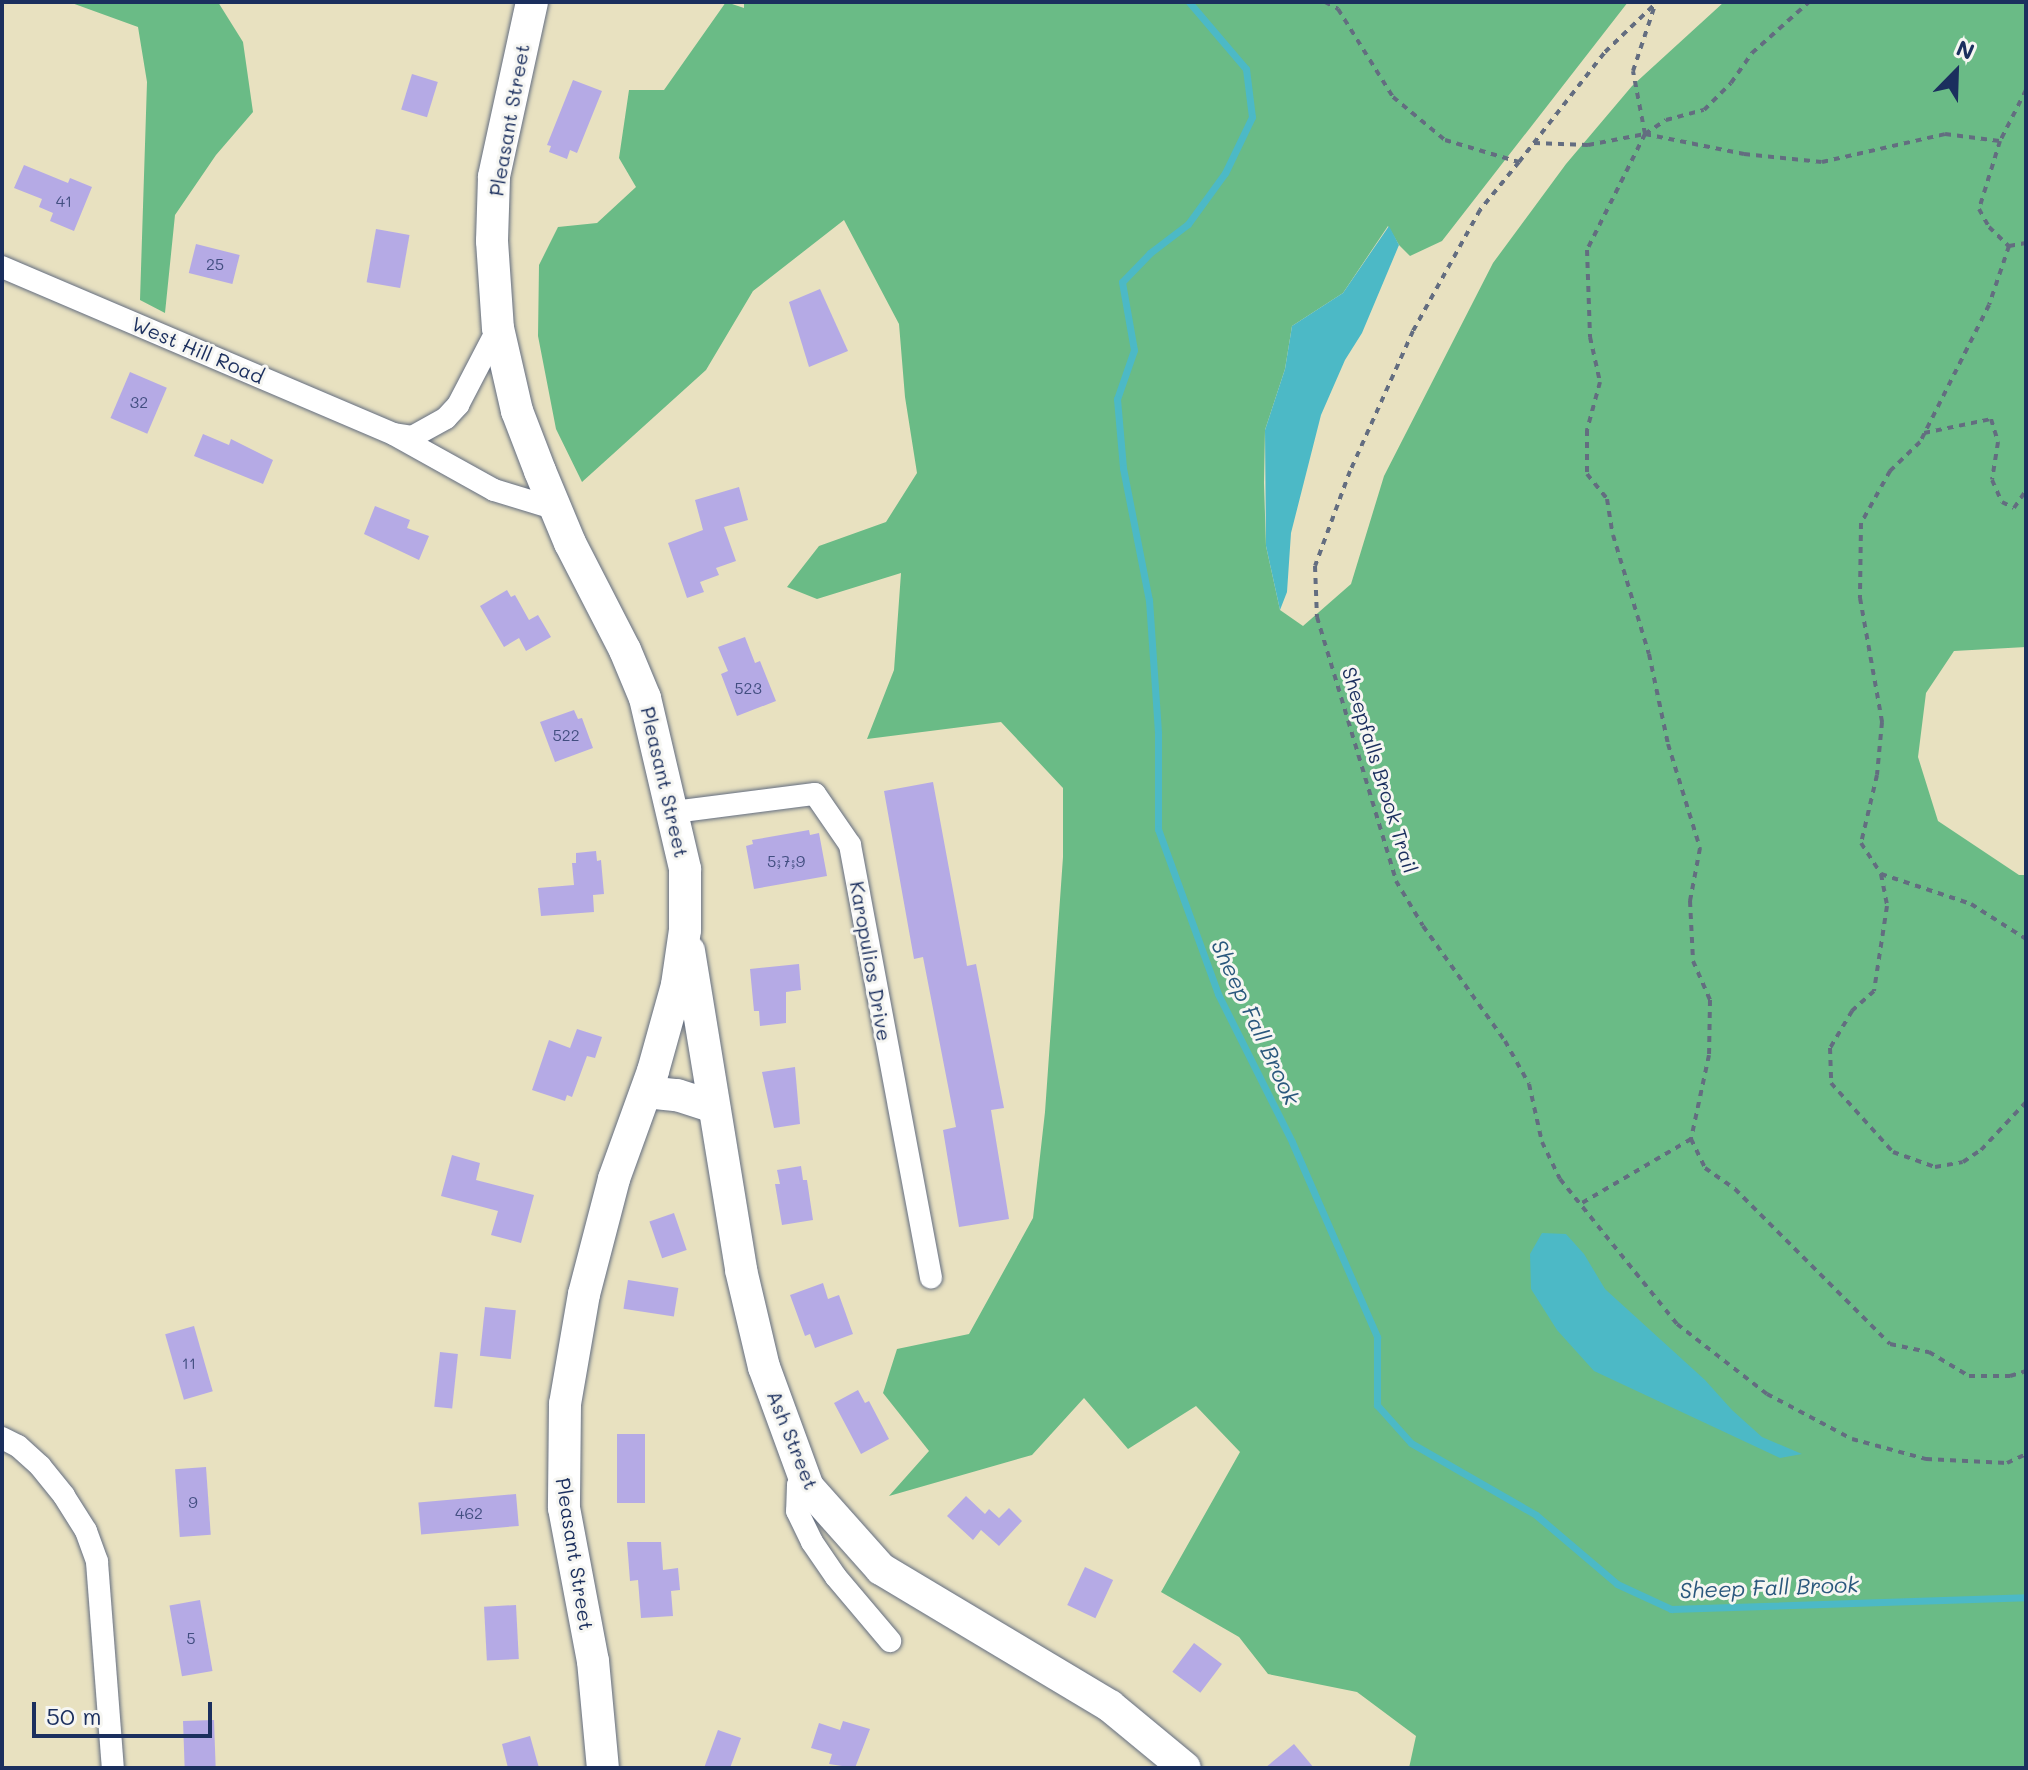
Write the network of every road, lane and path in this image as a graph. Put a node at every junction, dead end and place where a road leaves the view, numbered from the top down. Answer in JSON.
{"nodes":[{"id":1,"x":532,"y":2,"type":"edge"},
{"id":2,"x":1325,"y":2,"type":"edge"},
{"id":3,"x":1809,"y":2,"type":"edge"},
{"id":4,"x":1656,"y":3,"type":"edge"},
{"id":5,"x":2026,"y":90,"type":"edge"},
{"id":6,"x":1645,"y":134,"type":"junction"},
{"id":7,"x":2000,"y":141,"type":"junction"},
{"id":8,"x":1534,"y":143,"type":"junction"},
{"id":9,"x":1519,"y":162,"type":"junction"},
{"id":10,"x":2026,"y":243,"type":"edge"},
{"id":11,"x":2009,"y":246,"type":"junction"},
{"id":12,"x":2,"y":267,"type":"edge"},
{"id":13,"x":498,"y":328,"type":"junction"},
{"id":14,"x":1924,"y":433,"type":"junction"},
{"id":15,"x":394,"y":434,"type":"junction"},
{"id":16,"x":2026,"y":490,"type":"edge"},
{"id":17,"x":556,"y":509,"type":"junction"},
{"id":18,"x":674,"y":812,"type":"junction"},
{"id":19,"x":1881,"y":874,"type":"junction"},
{"id":20,"x":685,"y":930,"type":"junction"},
{"id":21,"x":2026,"y":939,"type":"edge"},
{"id":22,"x":646,"y":1092,"type":"junction"},
{"id":23,"x":2026,"y":1102,"type":"edge"},
{"id":24,"x":714,"y":1107,"type":"junction"},
{"id":25,"x":1691,"y":1139,"type":"junction"},
{"id":26,"x":1580,"y":1204,"type":"junction"},
{"id":27,"x":931,"y":1277,"type":"dead end"},
{"id":28,"x":2026,"y":1371,"type":"edge"},
{"id":29,"x":2,"y":1438,"type":"edge"},
{"id":30,"x":2026,"y":1454,"type":"edge"},
{"id":31,"x":803,"y":1472,"type":"junction"},
{"id":32,"x":890,"y":1641,"type":"dead end"},
{"id":33,"x":113,"y":1768,"type":"edge"},
{"id":34,"x":603,"y":1768,"type":"edge"},
{"id":35,"x":1185,"y":1768,"type":"edge"}],
"edges":[{"from":1,"to":13,"type":"street","name":"Pleasant Street"},
{"from":2,"to":9,"type":"path"},
{"from":3,"to":6,"type":"path"},
{"from":4,"to":6,"type":"path"},
{"from":4,"to":8,"type":"path","name":"Sheepfalls Brook Trail"},
{"from":5,"to":7,"type":"path"},
{"from":6,"to":7,"type":"path"},
{"from":6,"to":8,"type":"path"},
{"from":6,"to":25,"type":"path"},
{"from":7,"to":11,"type":"path"},
{"from":8,"to":9,"type":"path","name":"Sheepfalls Brook Trail"},
{"from":9,"to":26,"type":"path","name":"Sheepfalls Brook Trail"},
{"from":10,"to":11,"type":"path"},
{"from":11,"to":14,"type":"path"},
{"from":12,"to":15,"type":"street","name":"West Hill Road"},
{"from":13,"to":15,"type":"street"},
{"from":13,"to":17,"type":"street","name":"Pleasant Street"},
{"from":14,"to":16,"type":"path"},
{"from":14,"to":19,"type":"path"},
{"from":15,"to":17,"type":"street","name":"West Hill Road"},
{"from":17,"to":18,"type":"street","name":"Pleasant Street"},
{"from":18,"to":20,"type":"street","name":"Pleasant Street"},
{"from":18,"to":27,"type":"street","name":"Karopulios Drive"},
{"from":19,"to":21,"type":"path"},
{"from":19,"to":23,"type":"path"},
{"from":20,"to":22,"type":"street","name":"Pleasant Street"},
{"from":20,"to":24,"type":"street","name":"Ash Street"},
{"from":22,"to":24,"type":"street"},
{"from":22,"to":34,"type":"street","name":"Pleasant Street"},
{"from":24,"to":31,"type":"street","name":"Ash Street"},
{"from":25,"to":26,"type":"path"},
{"from":25,"to":28,"type":"path"},
{"from":26,"to":30,"type":"path","name":"Sheepfalls Brook Trail"},
{"from":29,"to":33,"type":"street"},
{"from":31,"to":32,"type":"street"},
{"from":31,"to":35,"type":"street","name":"Ash Street"}]}
